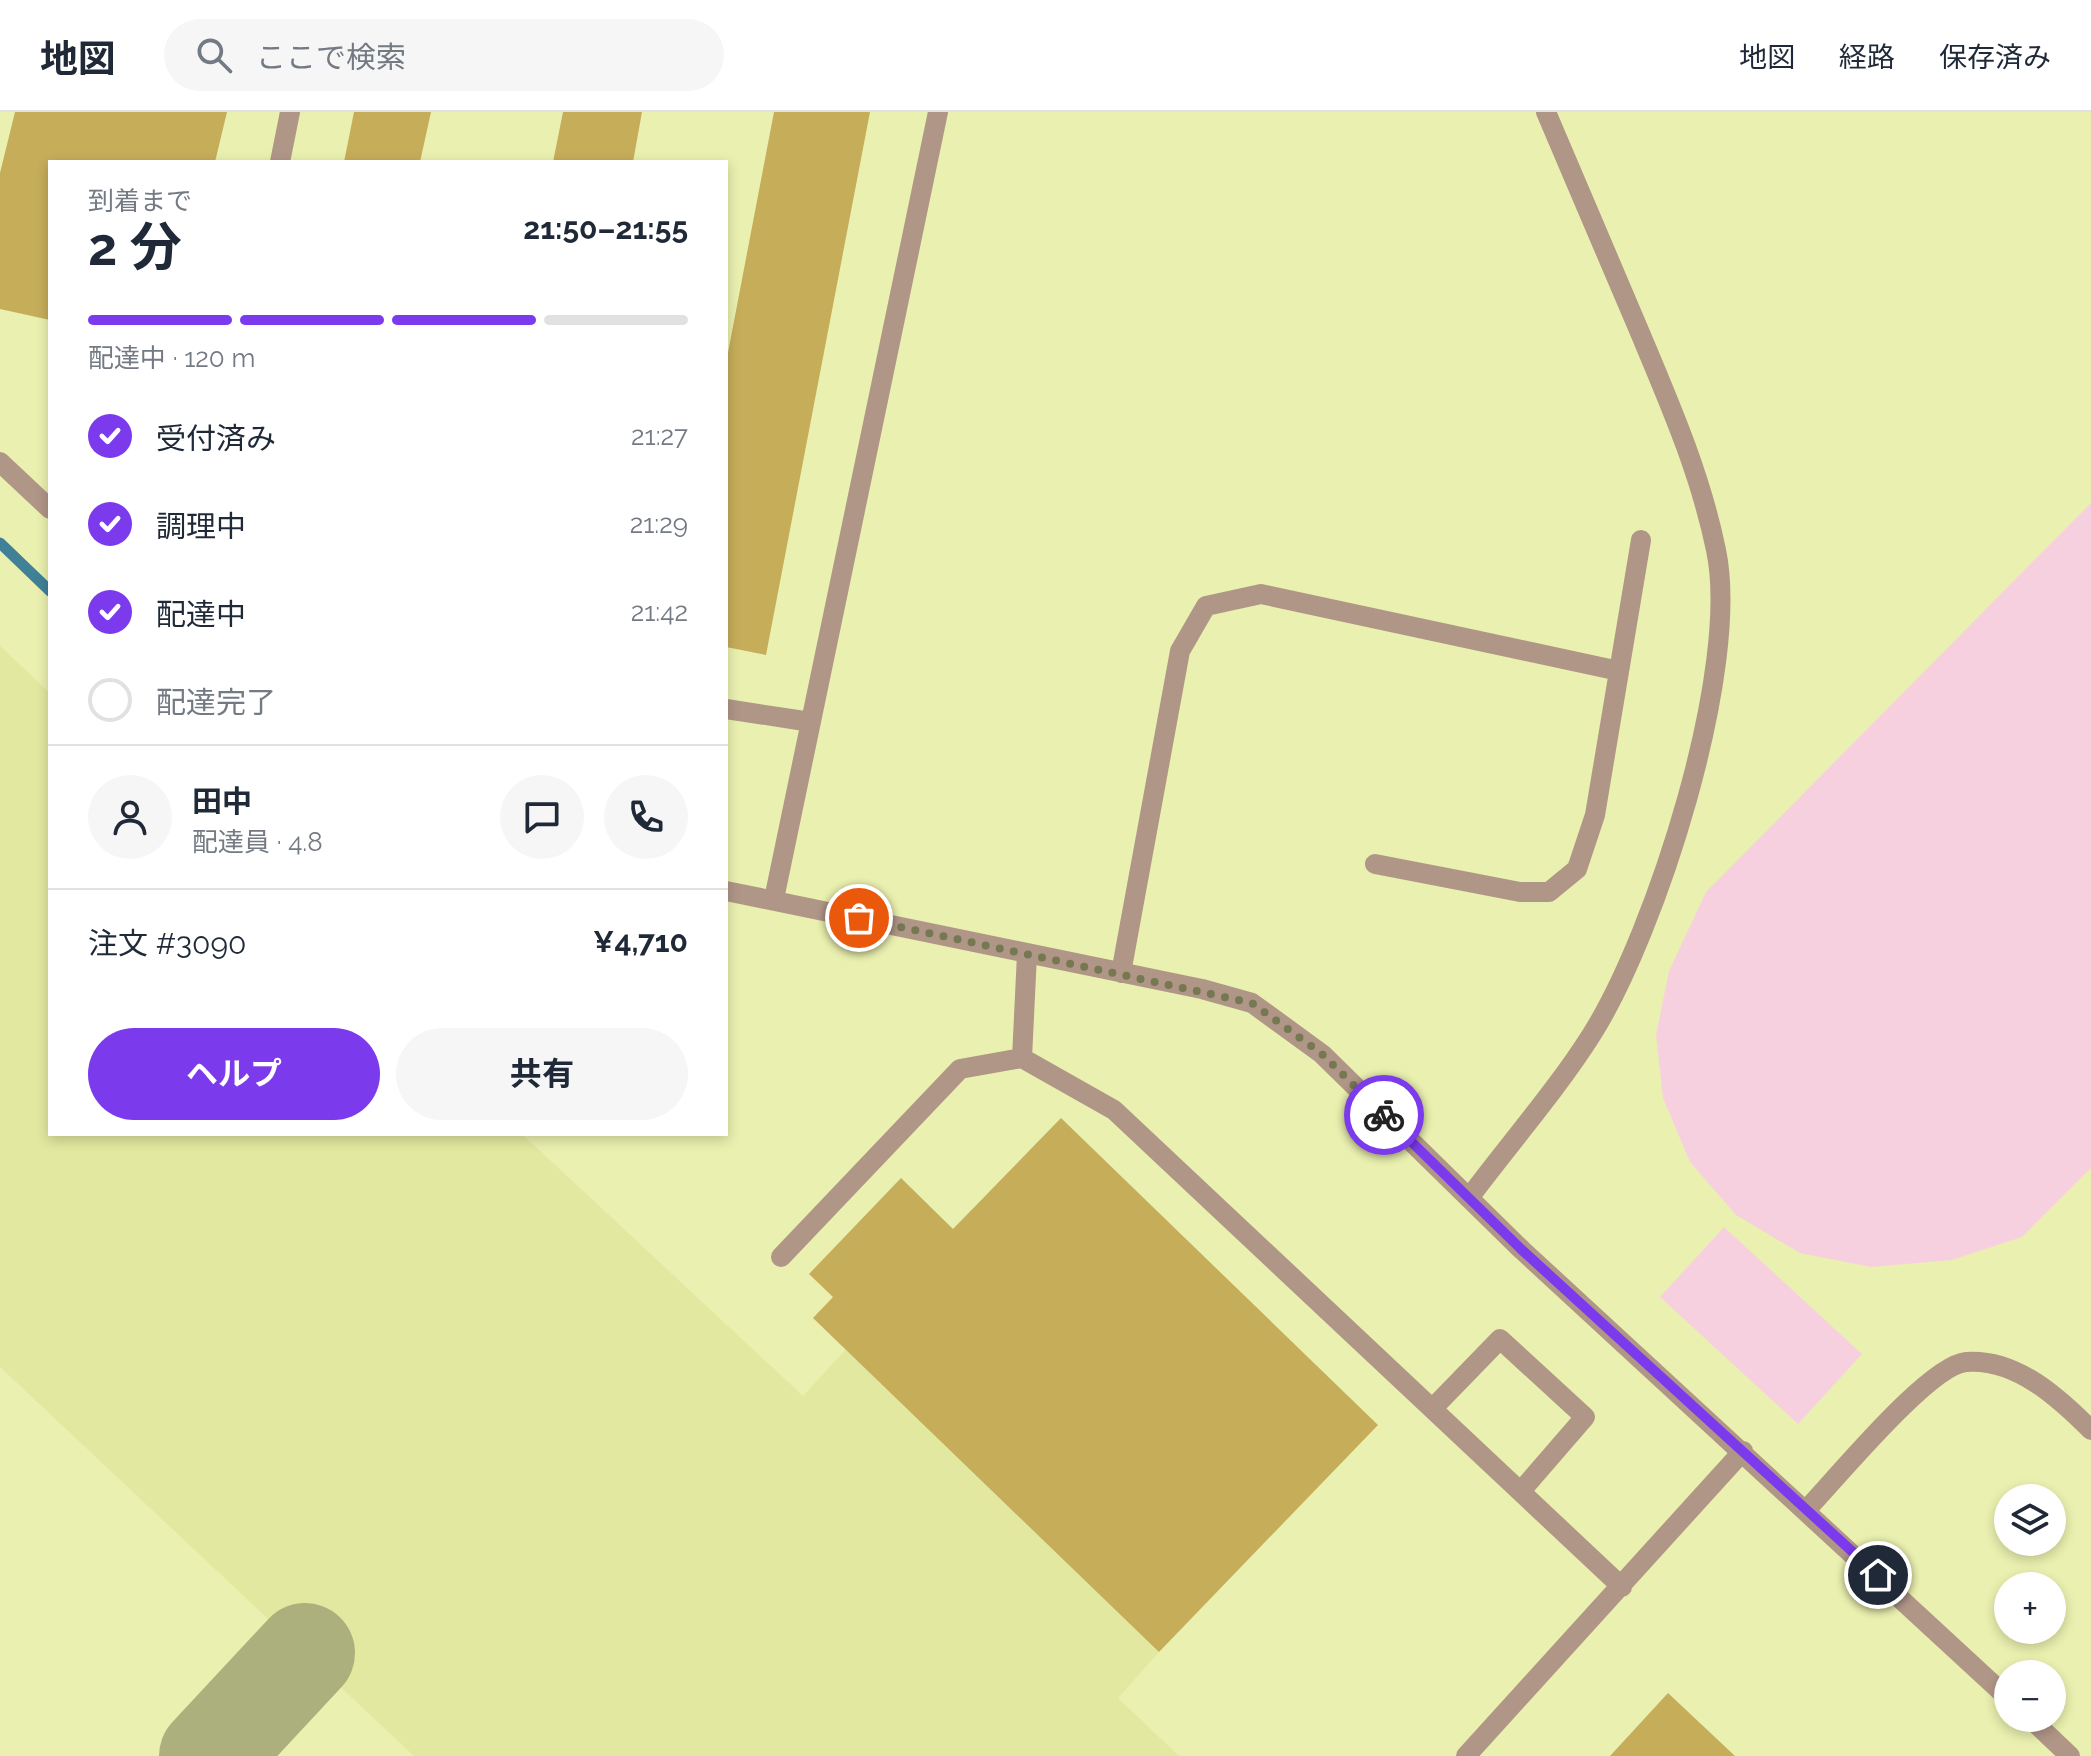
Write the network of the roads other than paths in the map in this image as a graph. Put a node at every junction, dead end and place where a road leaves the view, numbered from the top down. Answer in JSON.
{"nodes":[{"id":1,"x":290,"y":112,"type":"edge"},
{"id":2,"x":938,"y":112,"type":"edge"},
{"id":3,"x":1546,"y":112,"type":"edge"},
{"id":4,"x":280,"y":160,"type":"edge"},
{"id":5,"x":0,"y":462,"type":"edge"},
{"id":6,"x":48,"y":507,"type":"edge"},
{"id":7,"x":1641,"y":540,"type":"dead end"},
{"id":8,"x":1619,"y":671,"type":"junction"},
{"id":9,"x":728,"y":709,"type":"edge"},
{"id":10,"x":811,"y":722,"type":"junction"},
{"id":11,"x":1375,"y":864,"type":"dead end"},
{"id":12,"x":728,"y":891,"type":"edge"},
{"id":13,"x":774,"y":899,"type":"junction"},
{"id":14,"x":1027,"y":954,"type":"junction"},
{"id":15,"x":1121,"y":973,"type":"junction"},
{"id":16,"x":1022,"y":1058,"type":"junction"},
{"id":17,"x":1469,"y":1198,"type":"junction"},
{"id":18,"x":781,"y":1257,"type":"dead end"},
{"id":19,"x":1433,"y":1408,"type":"junction"},
{"id":20,"x":2091,"y":1430,"type":"edge"},
{"id":21,"x":1743,"y":1451,"type":"junction"},
{"id":22,"x":1521,"y":1491,"type":"junction"},
{"id":23,"x":1806,"y":1510,"type":"junction"},
{"id":24,"x":1622,"y":1587,"type":"junction"},
{"id":25,"x":1994,"y":1685,"type":"edge"},
{"id":26,"x":2045,"y":1732,"type":"edge"},
{"id":27,"x":1466,"y":1756,"type":"edge"},
{"id":28,"x":2070,"y":1756,"type":"edge"}],
"edges":[{"from":1,"to":4,"type":"lane"},
{"from":2,"to":10,"type":"lane"},
{"from":3,"to":17,"type":"lane"},
{"from":5,"to":6,"type":"lane"},
{"from":7,"to":8,"type":"lane"},
{"from":8,"to":11,"type":"lane"},
{"from":8,"to":15,"type":"lane"},
{"from":9,"to":10,"type":"lane"},
{"from":10,"to":13,"type":"lane"},
{"from":12,"to":13,"type":"lane"},
{"from":13,"to":14,"type":"lane"},
{"from":14,"to":15,"type":"lane"},
{"from":14,"to":16,"type":"lane"},
{"from":15,"to":17,"type":"lane"},
{"from":16,"to":18,"type":"lane"},
{"from":16,"to":19,"type":"lane"},
{"from":17,"to":21,"type":"lane"},
{"from":19,"to":22,"type":"lane"},
{"from":19,"to":22,"type":"lane"},
{"from":20,"to":23,"type":"lane"},
{"from":21,"to":23,"type":"lane"},
{"from":21,"to":24,"type":"lane"},
{"from":22,"to":24,"type":"lane"},
{"from":23,"to":25,"type":"lane"},
{"from":24,"to":27,"type":"lane"},
{"from":26,"to":28,"type":"lane"}]}
